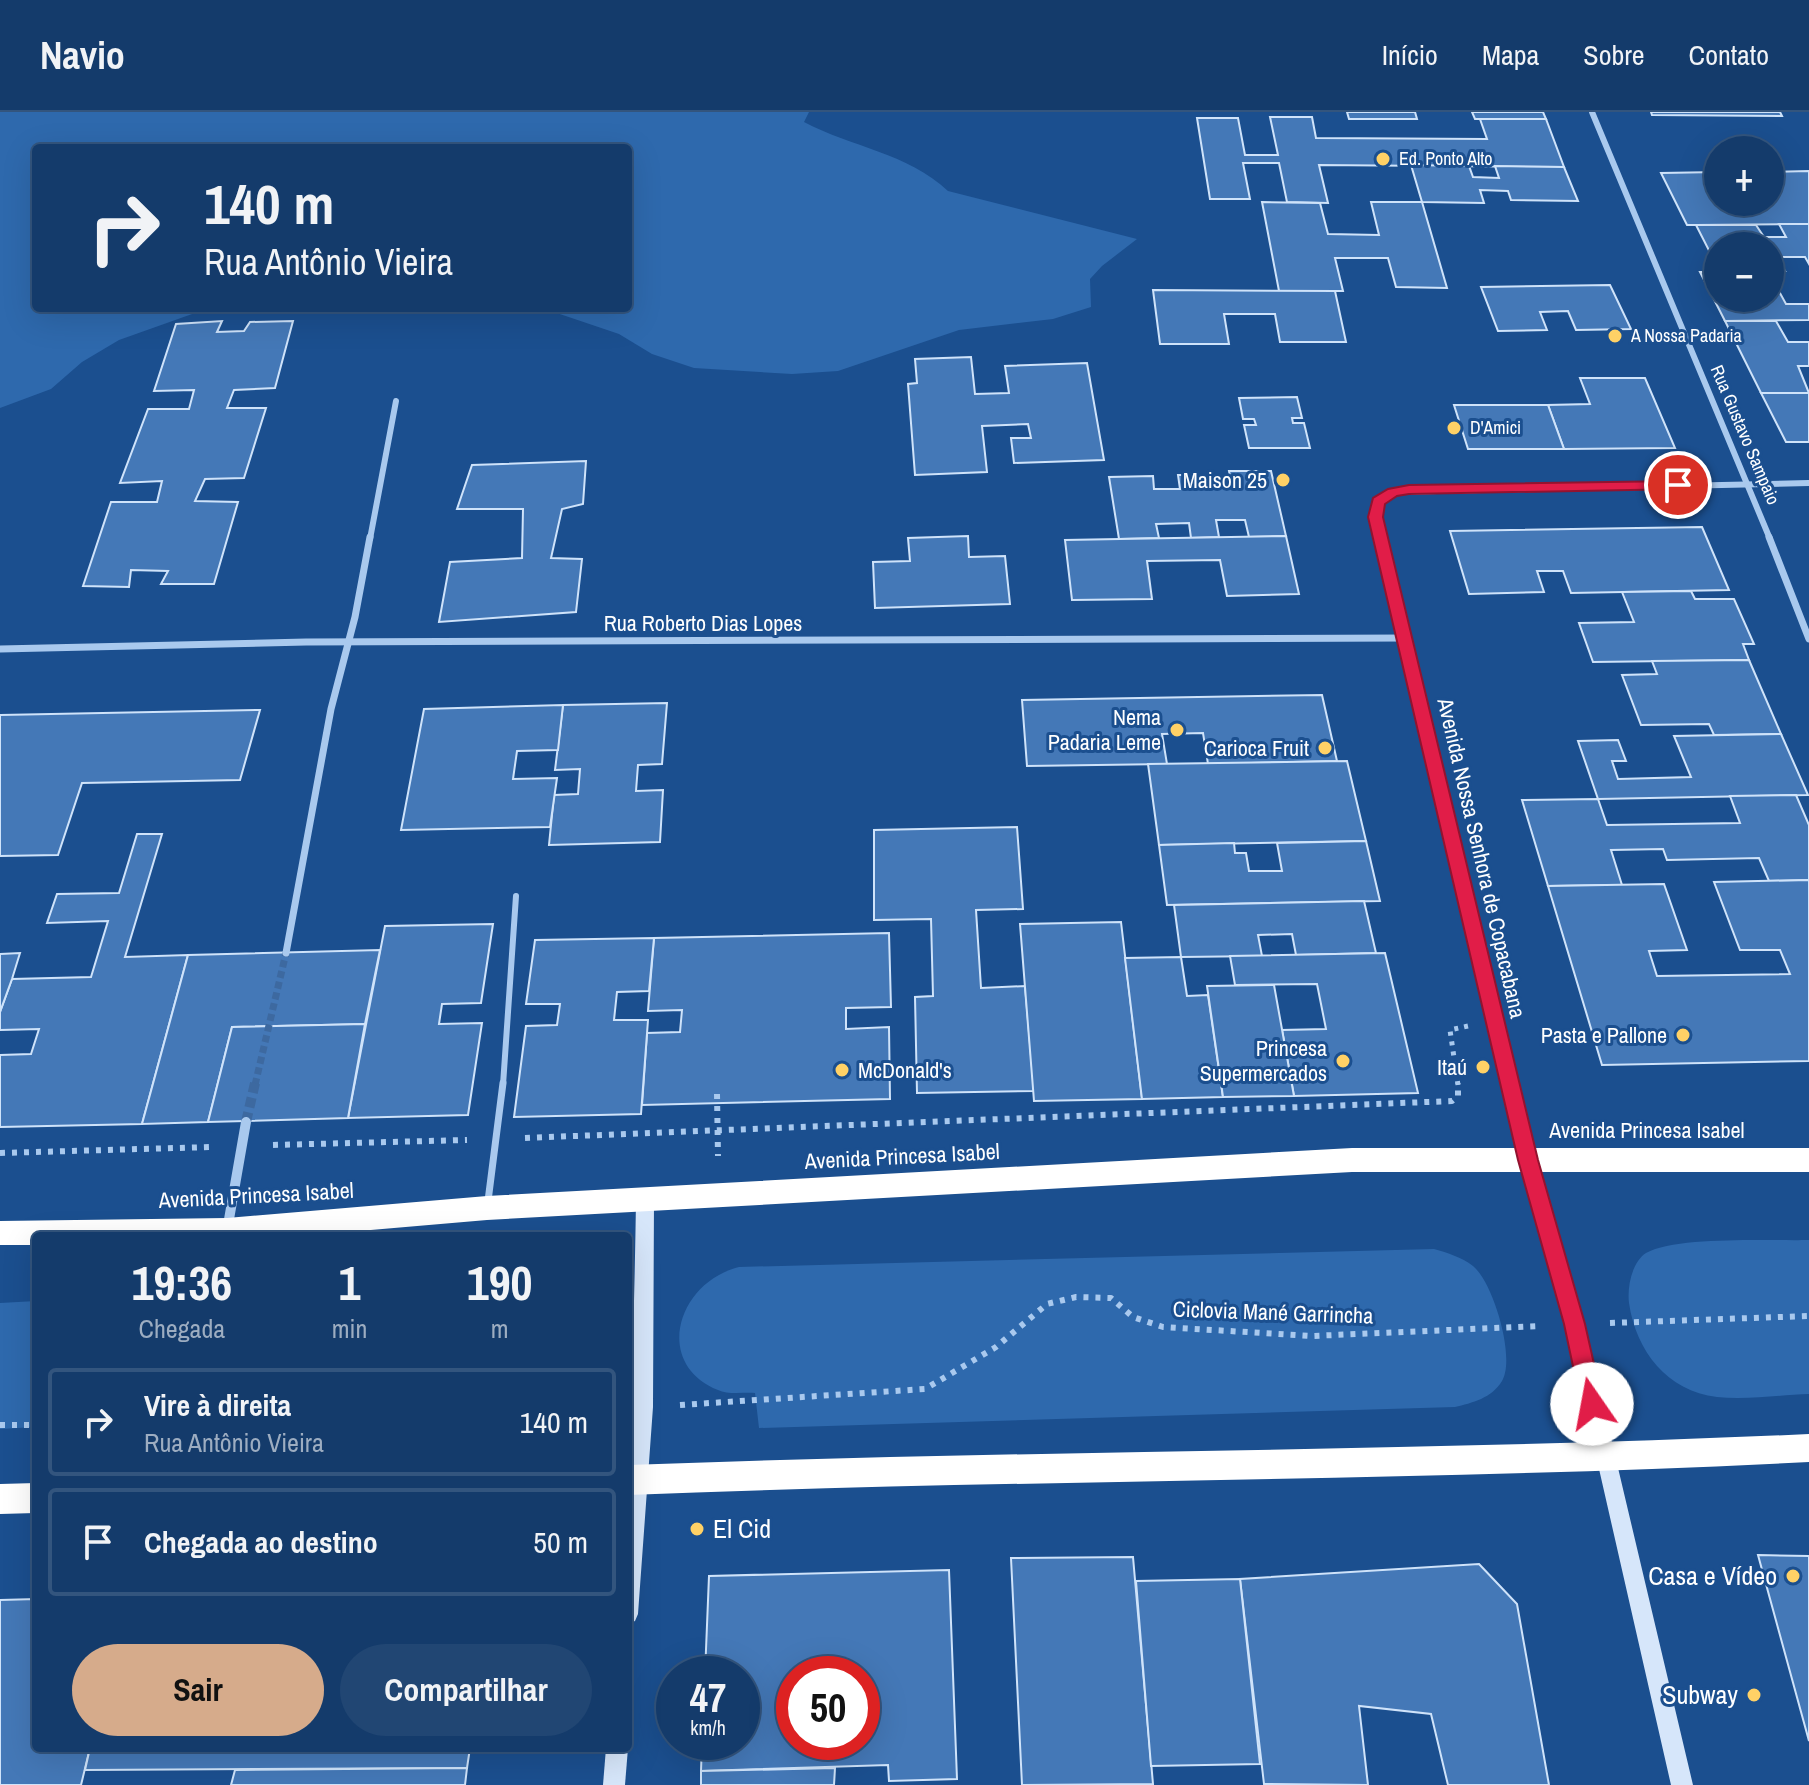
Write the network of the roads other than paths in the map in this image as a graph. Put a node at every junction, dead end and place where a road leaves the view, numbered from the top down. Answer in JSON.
{"nodes":[{"id":1,"x":1592,"y":112,"type":"edge"},
{"id":2,"x":396,"y":401,"type":"dead end"},
{"id":3,"x":1809,"y":483,"type":"edge"},
{"id":4,"x":1748,"y":484,"type":"junction"},
{"id":5,"x":1406,"y":638,"type":"junction"},
{"id":6,"x":1809,"y":639,"type":"edge"},
{"id":7,"x":349,"y":644,"type":"junction"},
{"id":8,"x":0,"y":649,"type":"edge"},
{"id":9,"x":516,"y":896,"type":"dead end"},
{"id":10,"x":286,"y":953,"type":"tunnel mouth"},
{"id":11,"x":246,"y":1122,"type":"tunnel mouth"},
{"id":12,"x":1528,"y":1160,"type":"junction"},
{"id":13,"x":1809,"y":1160,"type":"edge"},
{"id":14,"x":645,"y":1200,"type":"junction"},
{"id":15,"x":487,"y":1208,"type":"junction"},
{"id":16,"x":227,"y":1230,"type":"junction"},
{"id":17,"x":76,"y":1232,"type":"edge"},
{"id":18,"x":0,"y":1233,"type":"edge"},
{"id":19,"x":32,"y":1233,"type":"edge"},
{"id":20,"x":1809,"y":1448,"type":"edge"},
{"id":21,"x":1603,"y":1458,"type":"junction"},
{"id":22,"x":634,"y":1480,"type":"edge"},
{"id":23,"x":32,"y":1498,"type":"edge"},
{"id":24,"x":0,"y":1499,"type":"edge"},
{"id":25,"x":632,"y":1525,"type":"edge"},
{"id":26,"x":617,"y":1752,"type":"edge"},
{"id":27,"x":614,"y":1785,"type":"edge"},
{"id":28,"x":1682,"y":1785,"type":"edge"}],
"edges":[{"from":1,"to":4,"type":"street","name":"Rua Gustavo Sampaio"},
{"from":2,"to":7,"type":"street"},
{"from":3,"to":4,"type":"street"},
{"from":4,"to":5,"type":"street","name":"Avenida Nossa Senhora de Copacabana"},
{"from":4,"to":6,"type":"street","name":"Rua Gustavo Sampaio"},
{"from":5,"to":7,"type":"street","name":"Rua Roberto Dias Lopes"},
{"from":5,"to":12,"type":"street","name":"Avenida Nossa Senhora de Copacabana"},
{"from":7,"to":8,"type":"street","name":"Rua Roberto Dias Lopes"},
{"from":7,"to":10,"type":"street"},
{"from":9,"to":15,"type":"lane"},
{"from":11,"to":16,"type":"street"},
{"from":12,"to":13,"type":"highway","name":"Avenida Princesa Isabel"},
{"from":12,"to":14,"type":"highway","name":"Avenida Princesa Isabel"},
{"from":12,"to":21,"type":"main road","name":"Avenida Nossa Senhora de Copacabana"},
{"from":14,"to":15,"type":"highway","name":"Avenida Princesa Isabel"},
{"from":14,"to":22,"type":"main road"},
{"from":15,"to":16,"type":"highway","name":"Avenida Princesa Isabel"},
{"from":16,"to":17,"type":"highway","name":"Avenida Princesa Isabel"},
{"from":18,"to":19,"type":"highway","name":"Avenida Princesa Isabel"},
{"from":20,"to":21,"type":"highway"},
{"from":21,"to":22,"type":"highway"},
{"from":21,"to":28,"type":"main road","name":"Avenida Nossa Senhora de Copacabana"},
{"from":22,"to":25,"type":"main road"},
{"from":23,"to":24,"type":"highway"},
{"from":26,"to":27,"type":"main road"}]}
